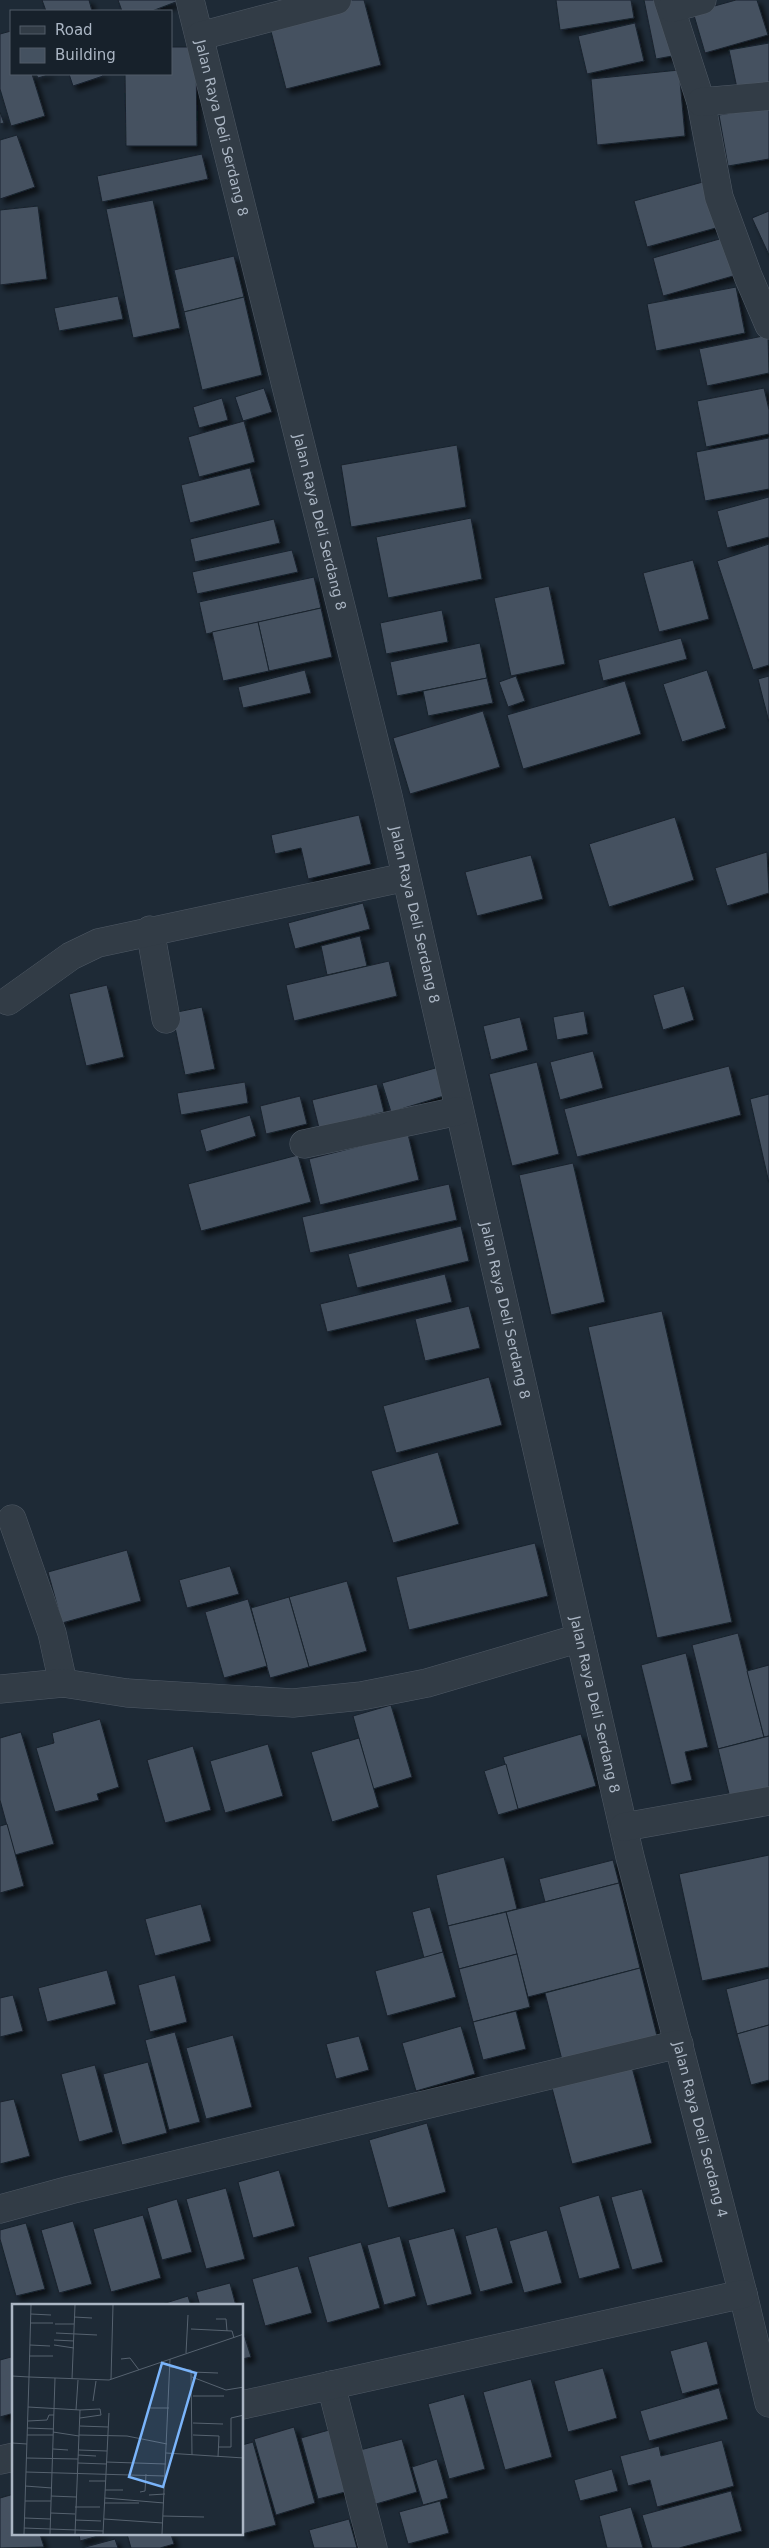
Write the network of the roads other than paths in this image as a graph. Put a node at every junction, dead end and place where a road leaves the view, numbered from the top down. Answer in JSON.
{"nodes":[{"id":1,"x":190,"y":0,"type":"edge"},
{"id":2,"x":337,"y":0,"type":"edge"},
{"id":3,"x":702,"y":0,"type":"edge"},
{"id":4,"x":670,"y":4,"type":"edge"},
{"id":5,"x":200,"y":36,"type":"junction"},
{"id":6,"x":769,"y":96,"type":"edge"},
{"id":7,"x":701,"y":102,"type":"junction"},
{"id":8,"x":769,"y":325,"type":"edge"},
{"id":9,"x":406,"y":877,"type":"junction"},
{"id":10,"x":150,"y":930,"type":"junction"},
{"id":11,"x":8,"y":1001,"type":"dead end"},
{"id":12,"x":166,"y":1018,"type":"dead end"},
{"id":13,"x":458,"y":1110,"type":"junction"},
{"id":14,"x":304,"y":1144,"type":"dead end"},
{"id":15,"x":12,"y":1519,"type":"dead end"},
{"id":16,"x":580,"y":1638,"type":"junction"},
{"id":17,"x":63,"y":1683,"type":"junction"},
{"id":18,"x":0,"y":1689,"type":"edge"},
{"id":19,"x":769,"y":1800,"type":"edge"},
{"id":20,"x":626,"y":1839,"type":"junction"},
{"id":21,"x":679,"y":2044,"type":"junction"},
{"id":22,"x":0,"y":2209,"type":"edge"},
{"id":23,"x":743,"y":2294,"type":"junction"},
{"id":24,"x":331,"y":2385,"type":"junction"},
{"id":25,"x":769,"y":2402,"type":"edge"},
{"id":26,"x":244,"y":2405,"type":"edge"},
{"id":27,"x":373,"y":2548,"type":"edge"}],
"edges":[{"from":1,"to":5,"type":"street","name":"Jalan Raya Deli Serdang 8"},
{"from":2,"to":5,"type":"street"},
{"from":3,"to":4,"type":"street"},
{"from":4,"to":7,"type":"street"},
{"from":5,"to":9,"type":"street","name":"Jalan Raya Deli Serdang 8"},
{"from":6,"to":7,"type":"street"},
{"from":7,"to":8,"type":"street"},
{"from":9,"to":10,"type":"street"},
{"from":9,"to":13,"type":"street","name":"Jalan Raya Deli Serdang 8"},
{"from":10,"to":11,"type":"street"},
{"from":10,"to":12,"type":"street"},
{"from":13,"to":14,"type":"street"},
{"from":13,"to":16,"type":"street","name":"Jalan Raya Deli Serdang 8"},
{"from":15,"to":17,"type":"street"},
{"from":16,"to":17,"type":"street"},
{"from":16,"to":20,"type":"street","name":"Jalan Raya Deli Serdang 8"},
{"from":17,"to":18,"type":"street"},
{"from":19,"to":20,"type":"street"},
{"from":20,"to":21,"type":"street","name":"Jalan Raya Deli Serdang 4"},
{"from":21,"to":22,"type":"street"},
{"from":21,"to":23,"type":"street","name":"Jalan Raya Deli Serdang 4"},
{"from":23,"to":24,"type":"street"},
{"from":23,"to":25,"type":"street","name":"Jalan Raya Deli Serdang 4"},
{"from":24,"to":26,"type":"street"},
{"from":24,"to":27,"type":"street"}]}
